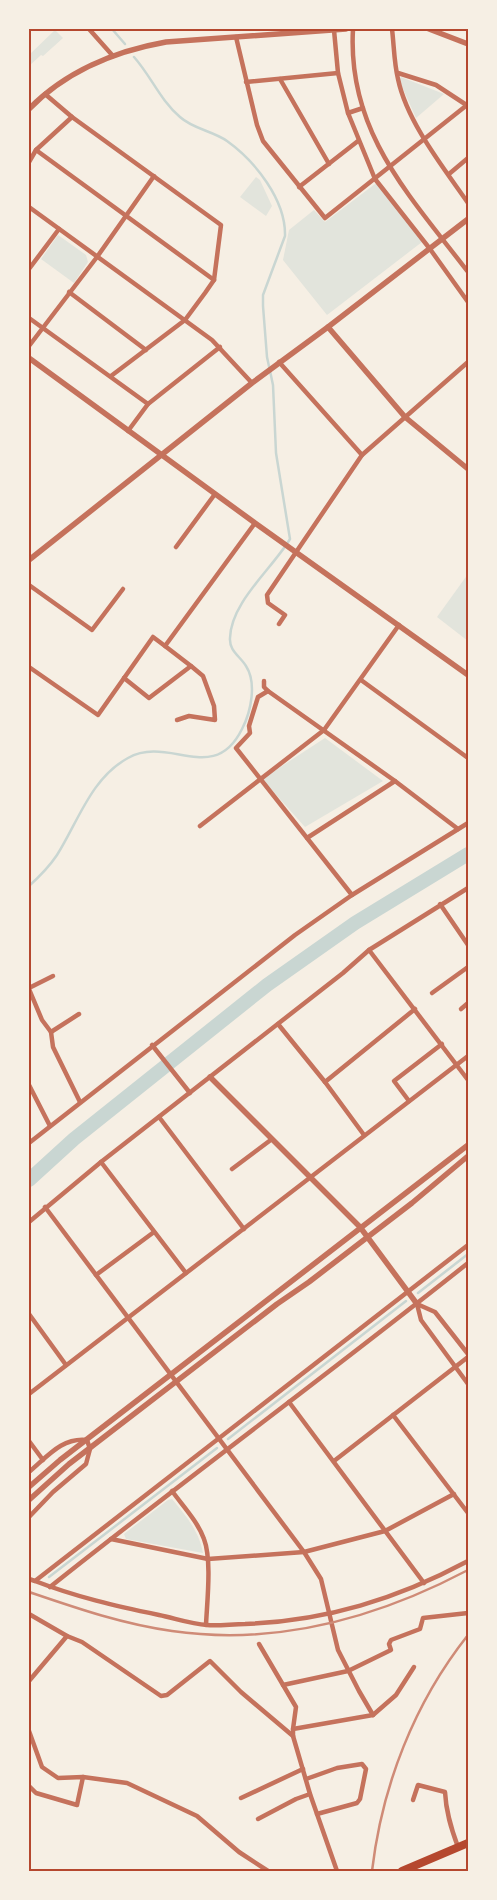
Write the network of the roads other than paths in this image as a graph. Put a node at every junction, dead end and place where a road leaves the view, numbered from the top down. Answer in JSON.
{"nodes":[{"id":1,"x":89,"y":29,"type":"edge"},
{"id":2,"x":346,"y":29,"type":"edge"},
{"id":3,"x":353,"y":29,"type":"edge"},
{"id":4,"x":392,"y":29,"type":"edge"},
{"id":5,"x":429,"y":29,"type":"edge"},
{"id":6,"x":334,"y":30,"type":"edge"},
{"id":7,"x":236,"y":37,"type":"junction"},
{"id":8,"x":468,"y":44,"type":"edge"},
{"id":9,"x":113,"y":56,"type":"junction"},
{"id":10,"x":338,"y":73,"type":"junction"},
{"id":11,"x":398,"y":73,"type":"junction"},
{"id":12,"x":280,"y":79,"type":"junction"},
{"id":13,"x":246,"y":82,"type":"junction"},
{"id":14,"x":45,"y":94,"type":"junction"},
{"id":15,"x":468,"y":106,"type":"edge"},
{"id":16,"x":363,"y":108,"type":"junction"},
{"id":17,"x":29,"y":109,"type":"edge"},
{"id":18,"x":348,"y":114,"type":"junction"},
{"id":19,"x":72,"y":117,"type":"junction"},
{"id":20,"x":426,"y":140,"type":"junction"},
{"id":21,"x":358,"y":141,"type":"junction"},
{"id":22,"x":36,"y":150,"type":"junction"},
{"id":23,"x":468,"y":158,"type":"edge"},
{"id":24,"x":29,"y":162,"type":"edge"},
{"id":25,"x":329,"y":164,"type":"junction"},
{"id":26,"x":390,"y":168,"type":"junction"},
{"id":27,"x":449,"y":174,"type":"junction"},
{"id":28,"x":154,"y":176,"type":"junction"},
{"id":29,"x":375,"y":179,"type":"junction"},
{"id":30,"x":299,"y":187,"type":"junction"},
{"id":31,"x":468,"y":203,"type":"edge"},
{"id":32,"x":29,"y":207,"type":"edge"},
{"id":33,"x":126,"y":217,"type":"junction"},
{"id":34,"x":468,"y":219,"type":"edge"},
{"id":35,"x":59,"y":229,"type":"junction"},
{"id":36,"x":442,"y":238,"type":"junction"},
{"id":37,"x":430,"y":249,"type":"junction"},
{"id":38,"x":97,"y":257,"type":"junction"},
{"id":39,"x":30,"y":266,"type":"edge"},
{"id":40,"x":468,"y":272,"type":"edge"},
{"id":41,"x":214,"y":280,"type":"junction"},
{"id":42,"x":69,"y":292,"type":"junction"},
{"id":43,"x":468,"y":302,"type":"edge"},
{"id":44,"x":29,"y":318,"type":"edge"},
{"id":45,"x":185,"y":320,"type":"junction"},
{"id":46,"x":328,"y":327,"type":"junction"},
{"id":47,"x":42,"y":328,"type":"junction"},
{"id":48,"x":29,"y":346,"type":"edge"},
{"id":49,"x":220,"y":347,"type":"junction"},
{"id":50,"x":146,"y":350,"type":"junction"},
{"id":51,"x":29,"y":358,"type":"edge"},
{"id":52,"x":468,"y":362,"type":"edge"},
{"id":53,"x":277,"y":364,"type":"junction"},
{"id":54,"x":111,"y":376,"type":"junction"},
{"id":55,"x":252,"y":383,"type":"junction"},
{"id":56,"x":148,"y":404,"type":"junction"},
{"id":57,"x":405,"y":417,"type":"junction"},
{"id":58,"x":128,"y":431,"type":"junction"},
{"id":59,"x":161,"y":455,"type":"junction"},
{"id":60,"x":362,"y":455,"type":"junction"},
{"id":61,"x":468,"y":469,"type":"edge"},
{"id":62,"x":215,"y":494,"type":"junction"},
{"id":63,"x":255,"y":523,"type":"junction"},
{"id":64,"x":176,"y":547,"type":"dead end"},
{"id":65,"x":295,"y":551,"type":"junction"},
{"id":66,"x":29,"y":559,"type":"edge"},
{"id":67,"x":29,"y":585,"type":"edge"},
{"id":68,"x":123,"y":589,"type":"dead end"},
{"id":69,"x":278,"y":624,"type":"dead end"},
{"id":70,"x":399,"y":626,"type":"junction"},
{"id":71,"x":165,"y":646,"type":"junction"},
{"id":72,"x":191,"y":666,"type":"junction"},
{"id":73,"x":29,"y":667,"type":"edge"},
{"id":74,"x":468,"y":675,"type":"edge"},
{"id":75,"x":124,"y":678,"type":"junction"},
{"id":76,"x":361,"y":680,"type":"junction"},
{"id":77,"x":264,"y":681,"type":"dead end"},
{"id":78,"x":268,"y":691,"type":"junction"},
{"id":79,"x":177,"y":720,"type":"dead end"},
{"id":80,"x":324,"y":730,"type":"junction"},
{"id":81,"x":468,"y":758,"type":"edge"},
{"id":82,"x":262,"y":779,"type":"junction"},
{"id":83,"x":395,"y":781,"type":"junction"},
{"id":84,"x":468,"y":824,"type":"edge"},
{"id":85,"x":200,"y":826,"type":"dead end"},
{"id":86,"x":458,"y":829,"type":"junction"},
{"id":87,"x":307,"y":838,"type":"junction"},
{"id":88,"x":468,"y":888,"type":"edge"},
{"id":89,"x":352,"y":895,"type":"junction"},
{"id":90,"x":440,"y":904,"type":"junction"},
{"id":91,"x":468,"y":945,"type":"edge"},
{"id":92,"x":369,"y":950,"type":"junction"},
{"id":93,"x":468,"y":967,"type":"edge"},
{"id":94,"x":53,"y":976,"type":"dead end"},
{"id":95,"x":29,"y":989,"type":"edge"},
{"id":96,"x":432,"y":993,"type":"dead end"},
{"id":97,"x":468,"y":1003,"type":"edge"},
{"id":98,"x":415,"y":1009,"type":"junction"},
{"id":99,"x":461,"y":1009,"type":"dead end"},
{"id":100,"x":79,"y":1014,"type":"dead end"},
{"id":101,"x":278,"y":1024,"type":"junction"},
{"id":102,"x":51,"y":1032,"type":"junction"},
{"id":103,"x":442,"y":1044,"type":"junction"},
{"id":104,"x":154,"y":1047,"type":"junction"},
{"id":105,"x":468,"y":1056,"type":"edge"},
{"id":106,"x":457,"y":1065,"type":"junction"},
{"id":107,"x":210,"y":1077,"type":"junction"},
{"id":108,"x":468,"y":1080,"type":"edge"},
{"id":109,"x":325,"y":1082,"type":"junction"},
{"id":110,"x":29,"y":1085,"type":"edge"},
{"id":111,"x":190,"y":1093,"type":"junction"},
{"id":112,"x":409,"y":1101,"type":"junction"},
{"id":113,"x":80,"y":1102,"type":"junction"},
{"id":114,"x":159,"y":1117,"type":"junction"},
{"id":115,"x":50,"y":1126,"type":"junction"},
{"id":116,"x":364,"y":1135,"type":"junction"},
{"id":117,"x":272,"y":1139,"type":"junction"},
{"id":118,"x":29,"y":1143,"type":"edge"},
{"id":119,"x":468,"y":1145,"type":"edge"},
{"id":120,"x":468,"y":1156,"type":"edge"},
{"id":121,"x":101,"y":1162,"type":"junction"},
{"id":122,"x":232,"y":1169,"type":"dead end"},
{"id":123,"x":309,"y":1178,"type":"junction"},
{"id":124,"x":45,"y":1207,"type":"junction"},
{"id":125,"x":29,"y":1222,"type":"edge"},
{"id":126,"x":360,"y":1227,"type":"junction"},
{"id":127,"x":244,"y":1229,"type":"junction"},
{"id":128,"x":154,"y":1232,"type":"junction"},
{"id":129,"x":368,"y":1236,"type":"junction"},
{"id":130,"x":468,"y":1245,"type":"edge"},
{"id":131,"x":468,"y":1264,"type":"edge"},
{"id":132,"x":186,"y":1273,"type":"junction"},
{"id":133,"x":96,"y":1275,"type":"junction"},
{"id":134,"x":409,"y":1292,"type":"junction"},
{"id":135,"x":417,"y":1304,"type":"junction"},
{"id":136,"x":29,"y":1314,"type":"edge"},
{"id":137,"x":128,"y":1317,"type":"junction"},
{"id":138,"x":468,"y":1356,"type":"edge"},
{"id":139,"x":66,"y":1365,"type":"junction"},
{"id":140,"x":455,"y":1367,"type":"junction"},
{"id":141,"x":171,"y":1374,"type":"junction"},
{"id":142,"x":176,"y":1382,"type":"junction"},
{"id":143,"x":468,"y":1384,"type":"edge"},
{"id":144,"x":29,"y":1394,"type":"edge"},
{"id":145,"x":289,"y":1402,"type":"junction"},
{"id":146,"x":393,"y":1415,"type":"junction"},
{"id":147,"x":219,"y":1439,"type":"junction"},
{"id":148,"x":87,"y":1440,"type":"junction"},
{"id":149,"x":29,"y":1441,"type":"edge"},
{"id":150,"x":90,"y":1448,"type":"junction"},
{"id":151,"x":228,"y":1450,"type":"junction"},
{"id":152,"x":43,"y":1460,"type":"junction"},
{"id":153,"x":334,"y":1461,"type":"junction"},
{"id":154,"x":29,"y":1472,"type":"edge"},
{"id":155,"x":29,"y":1487,"type":"edge"},
{"id":156,"x":172,"y":1491,"type":"junction"},
{"id":157,"x":454,"y":1494,"type":"junction"},
{"id":158,"x":29,"y":1500,"type":"edge"},
{"id":159,"x":468,"y":1513,"type":"edge"},
{"id":160,"x":29,"y":1517,"type":"edge"},
{"id":161,"x":385,"y":1531,"type":"junction"},
{"id":162,"x":111,"y":1539,"type":"junction"},
{"id":163,"x":304,"y":1552,"type":"junction"},
{"id":164,"x":208,"y":1559,"type":"junction"},
{"id":165,"x":468,"y":1561,"type":"edge"},
{"id":166,"x":29,"y":1579,"type":"edge"},
{"id":167,"x":35,"y":1581,"type":"junction"},
{"id":168,"x":424,"y":1583,"type":"junction"},
{"id":169,"x":50,"y":1587,"type":"junction"},
{"id":170,"x":468,"y":1613,"type":"edge"},
{"id":171,"x":29,"y":1614,"type":"edge"},
{"id":172,"x":329,"y":1615,"type":"junction"},
{"id":173,"x":206,"y":1625,"type":"junction"},
{"id":174,"x":67,"y":1636,"type":"junction"},
{"id":175,"x":259,"y":1644,"type":"dead end"},
{"id":176,"x":414,"y":1667,"type":"dead end"},
{"id":177,"x":348,"y":1671,"type":"junction"},
{"id":178,"x":29,"y":1681,"type":"edge"},
{"id":179,"x":283,"y":1685,"type":"junction"},
{"id":180,"x":374,"y":1715,"type":"junction"},
{"id":181,"x":293,"y":1729,"type":"junction"},
{"id":182,"x":29,"y":1731,"type":"edge"},
{"id":183,"x":293,"y":1736,"type":"junction"},
{"id":184,"x":303,"y":1769,"type":"junction"},
{"id":185,"x":83,"y":1777,"type":"junction"},
{"id":186,"x":306,"y":1779,"type":"junction"},
{"id":187,"x":29,"y":1786,"type":"edge"},
{"id":188,"x":310,"y":1794,"type":"junction"},
{"id":189,"x":240,"y":1798,"type":"dead end"},
{"id":190,"x":413,"y":1800,"type":"dead end"},
{"id":191,"x":317,"y":1814,"type":"junction"},
{"id":192,"x":258,"y":1819,"type":"dead end"},
{"id":193,"x":468,"y":1843,"type":"edge"},
{"id":194,"x":458,"y":1847,"type":"junction"},
{"id":195,"x":268,"y":1871,"type":"edge"},
{"id":196,"x":337,"y":1871,"type":"edge"},
{"id":197,"x":402,"y":1871,"type":"edge"}],
"edges":[{"from":1,"to":9,"type":"street"},
{"from":2,"to":6,"type":"street"},
{"from":3,"to":16,"type":"street"},
{"from":4,"to":11,"type":"street"},
{"from":5,"to":8,"type":"street"},
{"from":6,"to":7,"type":"street"},
{"from":6,"to":10,"type":"street"},
{"from":7,"to":9,"type":"street"},
{"from":7,"to":13,"type":"street"},
{"from":9,"to":14,"type":"street"},
{"from":10,"to":12,"type":"street"},
{"from":10,"to":18,"type":"street"},
{"from":11,"to":15,"type":"street"},
{"from":11,"to":20,"type":"street"},
{"from":12,"to":13,"type":"street"},
{"from":12,"to":25,"type":"street"},
{"from":13,"to":30,"type":"street"},
{"from":14,"to":17,"type":"street"},
{"from":14,"to":19,"type":"street"},
{"from":15,"to":20,"type":"street"},
{"from":16,"to":18,"type":"street"},
{"from":16,"to":26,"type":"street"},
{"from":18,"to":21,"type":"street"},
{"from":19,"to":22,"type":"street"},
{"from":19,"to":28,"type":"street"},
{"from":20,"to":26,"type":"street"},
{"from":20,"to":27,"type":"street"},
{"from":21,"to":25,"type":"street"},
{"from":21,"to":29,"type":"street"},
{"from":22,"to":24,"type":"street"},
{"from":22,"to":33,"type":"street"},
{"from":23,"to":27,"type":"street"},
{"from":25,"to":30,"type":"street"},
{"from":26,"to":29,"type":"street"},
{"from":26,"to":36,"type":"street"},
{"from":27,"to":31,"type":"street"},
{"from":28,"to":33,"type":"street"},
{"from":28,"to":41,"type":"street"},
{"from":29,"to":30,"type":"street"},
{"from":29,"to":37,"type":"street"},
{"from":32,"to":35,"type":"street"},
{"from":33,"to":38,"type":"street"},
{"from":33,"to":41,"type":"street"},
{"from":34,"to":36,"type":"street"},
{"from":35,"to":38,"type":"street"},
{"from":35,"to":39,"type":"street"},
{"from":36,"to":37,"type":"street"},
{"from":36,"to":40,"type":"street"},
{"from":37,"to":43,"type":"street"},
{"from":37,"to":46,"type":"street"},
{"from":38,"to":42,"type":"street"},
{"from":38,"to":45,"type":"street"},
{"from":41,"to":45,"type":"street"},
{"from":42,"to":47,"type":"street"},
{"from":42,"to":50,"type":"street"},
{"from":44,"to":47,"type":"street"},
{"from":45,"to":49,"type":"street"},
{"from":45,"to":50,"type":"street"},
{"from":46,"to":53,"type":"street"},
{"from":46,"to":57,"type":"street"},
{"from":47,"to":48,"type":"street"},
{"from":47,"to":54,"type":"street"},
{"from":49,"to":55,"type":"street"},
{"from":49,"to":56,"type":"street"},
{"from":50,"to":54,"type":"street"},
{"from":51,"to":58,"type":"street"},
{"from":52,"to":57,"type":"street"},
{"from":53,"to":55,"type":"street"},
{"from":53,"to":60,"type":"street"},
{"from":54,"to":56,"type":"street"},
{"from":55,"to":59,"type":"street"},
{"from":56,"to":58,"type":"street"},
{"from":57,"to":60,"type":"street"},
{"from":57,"to":61,"type":"street"},
{"from":58,"to":59,"type":"street"},
{"from":59,"to":62,"type":"street"},
{"from":59,"to":66,"type":"street"},
{"from":60,"to":65,"type":"street"},
{"from":62,"to":63,"type":"street"},
{"from":62,"to":64,"type":"street"},
{"from":63,"to":65,"type":"street"},
{"from":63,"to":71,"type":"street"},
{"from":65,"to":69,"type":"street"},
{"from":65,"to":70,"type":"street"},
{"from":67,"to":68,"type":"street"},
{"from":70,"to":74,"type":"street"},
{"from":70,"to":76,"type":"street"},
{"from":71,"to":72,"type":"street"},
{"from":71,"to":75,"type":"street"},
{"from":72,"to":75,"type":"street"},
{"from":72,"to":79,"type":"street"},
{"from":73,"to":75,"type":"street"},
{"from":76,"to":80,"type":"street"},
{"from":76,"to":81,"type":"street"},
{"from":77,"to":78,"type":"street"},
{"from":78,"to":80,"type":"street"},
{"from":78,"to":82,"type":"street"},
{"from":80,"to":82,"type":"street"},
{"from":80,"to":83,"type":"street"},
{"from":82,"to":85,"type":"street"},
{"from":82,"to":87,"type":"street"},
{"from":83,"to":86,"type":"street"},
{"from":83,"to":87,"type":"street"},
{"from":84,"to":86,"type":"street"},
{"from":86,"to":89,"type":"street"},
{"from":87,"to":89,"type":"street"},
{"from":88,"to":90,"type":"street"},
{"from":89,"to":104,"type":"street"},
{"from":90,"to":91,"type":"street"},
{"from":90,"to":92,"type":"street"},
{"from":92,"to":98,"type":"street"},
{"from":92,"to":101,"type":"street"},
{"from":93,"to":96,"type":"street"},
{"from":94,"to":95,"type":"street"},
{"from":95,"to":102,"type":"street"},
{"from":97,"to":99,"type":"street"},
{"from":98,"to":103,"type":"street"},
{"from":98,"to":109,"type":"street"},
{"from":100,"to":102,"type":"street"},
{"from":101,"to":107,"type":"street"},
{"from":101,"to":109,"type":"street"},
{"from":102,"to":113,"type":"street"},
{"from":103,"to":106,"type":"street"},
{"from":103,"to":112,"type":"street"},
{"from":104,"to":111,"type":"street"},
{"from":104,"to":113,"type":"street"},
{"from":105,"to":106,"type":"street"},
{"from":106,"to":108,"type":"street"},
{"from":106,"to":112,"type":"street"},
{"from":107,"to":111,"type":"street"},
{"from":107,"to":117,"type":"street"},
{"from":109,"to":116,"type":"street"},
{"from":110,"to":115,"type":"street"},
{"from":111,"to":114,"type":"street"},
{"from":112,"to":116,"type":"street"},
{"from":113,"to":115,"type":"street"},
{"from":114,"to":121,"type":"street"},
{"from":114,"to":127,"type":"street"},
{"from":115,"to":118,"type":"street"},
{"from":116,"to":123,"type":"street"},
{"from":117,"to":122,"type":"street"},
{"from":117,"to":123,"type":"street"},
{"from":119,"to":126,"type":"street"},
{"from":120,"to":129,"type":"street"},
{"from":121,"to":124,"type":"street"},
{"from":121,"to":128,"type":"street"},
{"from":123,"to":126,"type":"street"},
{"from":123,"to":127,"type":"street"},
{"from":124,"to":125,"type":"street"},
{"from":124,"to":133,"type":"street"},
{"from":126,"to":129,"type":"street"},
{"from":126,"to":141,"type":"street"},
{"from":127,"to":132,"type":"street"},
{"from":128,"to":132,"type":"street"},
{"from":128,"to":133,"type":"street"},
{"from":129,"to":134,"type":"street"},
{"from":129,"to":142,"type":"street"},
{"from":130,"to":134,"type":"street"},
{"from":131,"to":135,"type":"street"},
{"from":132,"to":137,"type":"street"},
{"from":133,"to":137,"type":"street"},
{"from":134,"to":135,"type":"street"},
{"from":134,"to":147,"type":"street"},
{"from":135,"to":138,"type":"street"},
{"from":135,"to":140,"type":"street"},
{"from":135,"to":145,"type":"street"},
{"from":136,"to":139,"type":"street"},
{"from":137,"to":139,"type":"street"},
{"from":137,"to":141,"type":"street"},
{"from":138,"to":140,"type":"street"},
{"from":139,"to":144,"type":"street"},
{"from":140,"to":143,"type":"street"},
{"from":140,"to":146,"type":"street"},
{"from":141,"to":142,"type":"street"},
{"from":141,"to":148,"type":"street"},
{"from":142,"to":147,"type":"street"},
{"from":142,"to":150,"type":"street"},
{"from":145,"to":151,"type":"street"},
{"from":145,"to":153,"type":"street"},
{"from":146,"to":153,"type":"street"},
{"from":146,"to":157,"type":"street"},
{"from":147,"to":151,"type":"street"},
{"from":147,"to":167,"type":"street"},
{"from":148,"to":150,"type":"street"},
{"from":148,"to":152,"type":"street"},
{"from":148,"to":155,"type":"street"},
{"from":149,"to":152,"type":"street"},
{"from":150,"to":158,"type":"street"},
{"from":150,"to":160,"type":"street"},
{"from":151,"to":156,"type":"street"},
{"from":151,"to":163,"type":"street"},
{"from":152,"to":154,"type":"street"},
{"from":153,"to":161,"type":"street"},
{"from":156,"to":162,"type":"street"},
{"from":156,"to":164,"type":"street"},
{"from":157,"to":159,"type":"street"},
{"from":157,"to":161,"type":"street"},
{"from":161,"to":163,"type":"street"},
{"from":161,"to":168,"type":"street"},
{"from":162,"to":164,"type":"street"},
{"from":162,"to":169,"type":"street"},
{"from":163,"to":164,"type":"street"},
{"from":163,"to":172,"type":"street"},
{"from":164,"to":173,"type":"street"},
{"from":165,"to":168,"type":"street"},
{"from":166,"to":167,"type":"street"},
{"from":167,"to":169,"type":"street"},
{"from":168,"to":172,"type":"street"},
{"from":169,"to":173,"type":"street"},
{"from":170,"to":177,"type":"street"},
{"from":171,"to":174,"type":"street"},
{"from":172,"to":173,"type":"street"},
{"from":172,"to":177,"type":"street"},
{"from":174,"to":178,"type":"street"},
{"from":174,"to":183,"type":"street"},
{"from":175,"to":179,"type":"street"},
{"from":176,"to":180,"type":"street"},
{"from":177,"to":179,"type":"street"},
{"from":177,"to":180,"type":"street"},
{"from":179,"to":181,"type":"street"},
{"from":180,"to":181,"type":"street"},
{"from":181,"to":183,"type":"street"},
{"from":182,"to":185,"type":"street"},
{"from":183,"to":184,"type":"street"},
{"from":184,"to":186,"type":"street"},
{"from":184,"to":189,"type":"street"},
{"from":185,"to":187,"type":"street"},
{"from":185,"to":195,"type":"street"},
{"from":186,"to":188,"type":"street"},
{"from":186,"to":191,"type":"street"},
{"from":188,"to":191,"type":"street"},
{"from":188,"to":192,"type":"street"},
{"from":190,"to":194,"type":"street"},
{"from":191,"to":196,"type":"street"},
{"from":193,"to":194,"type":"highway"},
{"from":194,"to":197,"type":"highway"}]}
